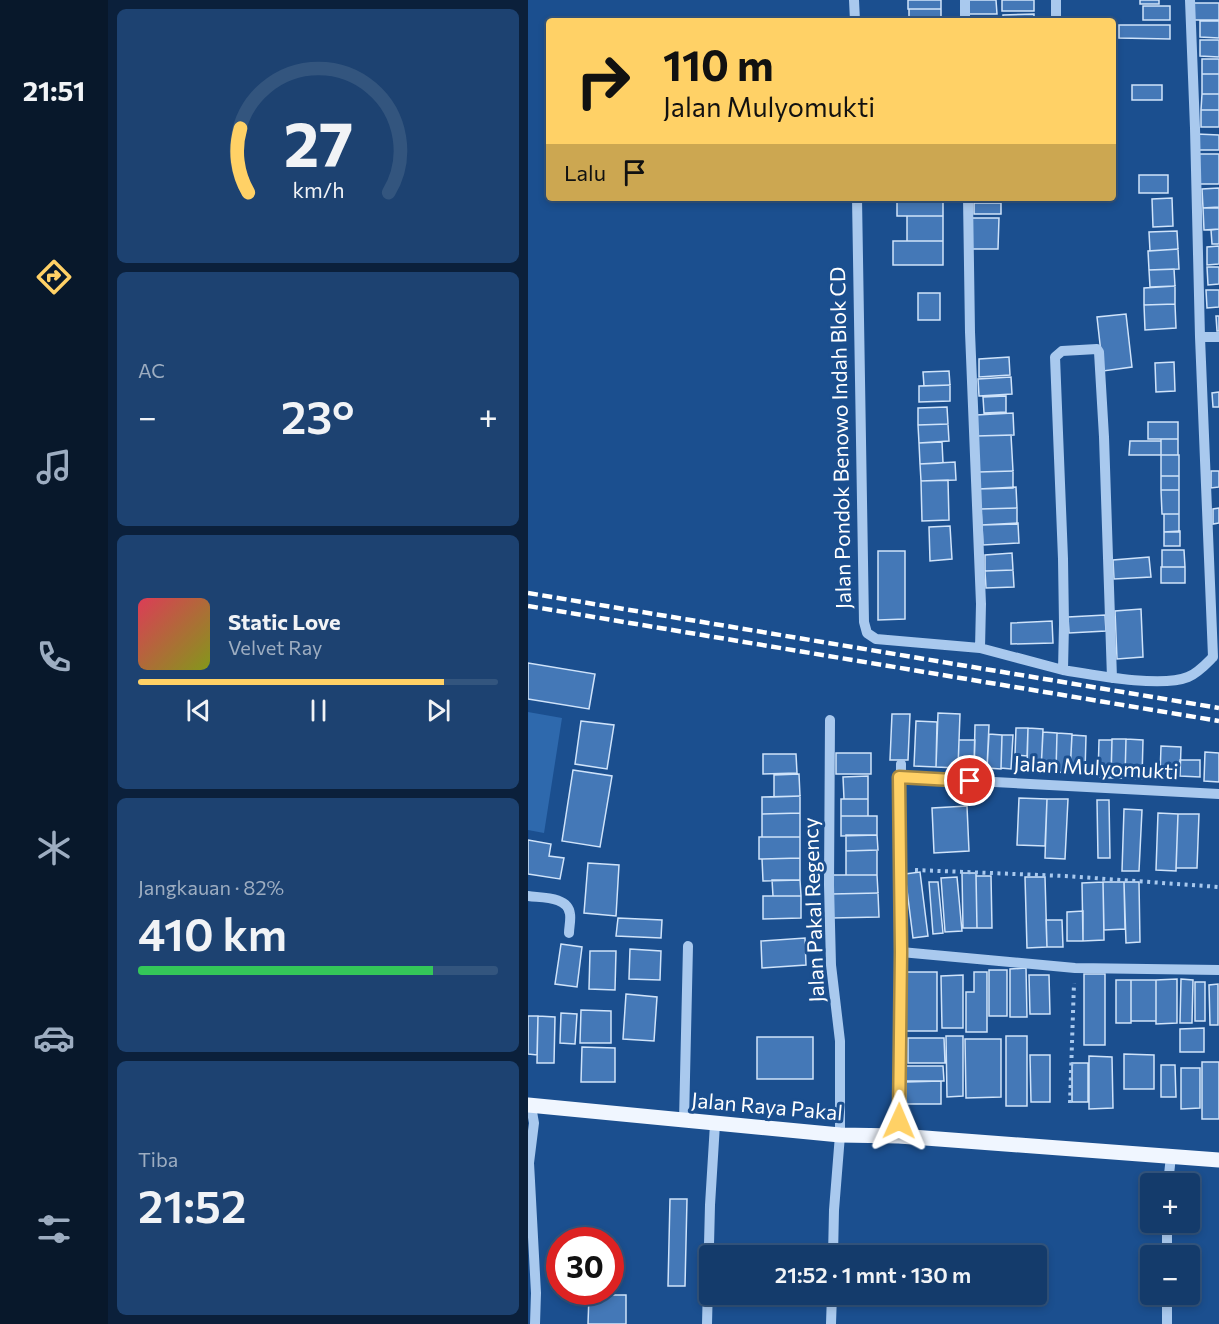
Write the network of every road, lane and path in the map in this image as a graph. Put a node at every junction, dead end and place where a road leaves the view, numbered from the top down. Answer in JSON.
{"nodes":[{"id":1,"x":854,"y":0,"type":"edge"},
{"id":2,"x":965,"y":0,"type":"edge"},
{"id":3,"x":1056,"y":0,"type":"edge"},
{"id":4,"x":1190,"y":0,"type":"edge"},
{"id":5,"x":855,"y":18,"type":"edge"},
{"id":6,"x":965,"y":18,"type":"edge"},
{"id":7,"x":1056,"y":18,"type":"edge"},
{"id":8,"x":857,"y":201,"type":"edge"},
{"id":9,"x":968,"y":201,"type":"edge"},
{"id":10,"x":1200,"y":337,"type":"junction"},
{"id":11,"x":1219,"y":337,"type":"edge"},
{"id":12,"x":981,"y":648,"type":"junction"},
{"id":13,"x":1216,"y":657,"type":"edge"},
{"id":14,"x":1063,"y":670,"type":"junction"},
{"id":15,"x":1112,"y":678,"type":"junction"},
{"id":16,"x":830,"y":720,"type":"dead end"},
{"id":17,"x":900,"y":764,"type":"dead end"},
{"id":18,"x":899,"y":777,"type":"junction"},
{"id":19,"x":1219,"y":794,"type":"edge"},
{"id":20,"x":899,"y":870,"type":"junction"},
{"id":21,"x":1219,"y":887,"type":"edge"},
{"id":22,"x":528,"y":896,"type":"edge"},
{"id":23,"x":568,"y":933,"type":"dead end"},
{"id":24,"x":688,"y":946,"type":"dead end"},
{"id":25,"x":901,"y":952,"type":"junction"},
{"id":26,"x":1075,"y":968,"type":"junction"},
{"id":27,"x":1219,"y":970,"type":"edge"},
{"id":28,"x":1070,"y":1103,"type":"dead end"},
{"id":29,"x":529,"y":1105,"type":"edge"},
{"id":30,"x":684,"y":1121,"type":"junction"},
{"id":31,"x":715,"y":1124,"type":"junction"},
{"id":32,"x":840,"y":1135,"type":"junction"},
{"id":33,"x":899,"y":1136,"type":"junction"},
{"id":34,"x":1171,"y":1156,"type":"junction"},
{"id":35,"x":1219,"y":1160,"type":"edge"},
{"id":36,"x":1169,"y":1173,"type":"edge"},
{"id":37,"x":529,"y":1181,"type":"edge"},
{"id":38,"x":833,"y":1245,"type":"edge"},
{"id":39,"x":532,"y":1293,"type":"edge"},
{"id":40,"x":832,"y":1305,"type":"edge"},
{"id":41,"x":1167,"y":1305,"type":"edge"},
{"id":42,"x":535,"y":1324,"type":"edge"},
{"id":43,"x":707,"y":1324,"type":"edge"},
{"id":44,"x":831,"y":1324,"type":"edge"},
{"id":45,"x":1167,"y":1324,"type":"edge"}],
"edges":[{"from":1,"to":5,"type":"street"},
{"from":2,"to":6,"type":"street"},
{"from":3,"to":7,"type":"street"},
{"from":4,"to":10,"type":"street"},
{"from":8,"to":12,"type":"street","name":"Jalan Pondok Benowo Indah Blok CD"},
{"from":9,"to":12,"type":"street"},
{"from":10,"to":11,"type":"street"},
{"from":10,"to":13,"type":"street"},
{"from":12,"to":14,"type":"street"},
{"from":13,"to":15,"type":"street"},
{"from":14,"to":15,"type":"street"},
{"from":14,"to":15,"type":"street"},
{"from":16,"to":32,"type":"street","name":"Jalan Pakal Regency"},
{"from":17,"to":18,"type":"street"},
{"from":18,"to":19,"type":"street","name":"Jalan Mulyomukti"},
{"from":18,"to":20,"type":"street"},
{"from":20,"to":21,"type":"path"},
{"from":20,"to":25,"type":"street"},
{"from":22,"to":23,"type":"street"},
{"from":24,"to":30,"type":"street"},
{"from":25,"to":26,"type":"street"},
{"from":25,"to":33,"type":"street"},
{"from":26,"to":27,"type":"street"},
{"from":26,"to":28,"type":"path"},
{"from":29,"to":30,"type":"main road","name":"Jalan Raya Pakal"},
{"from":29,"to":37,"type":"street"},
{"from":30,"to":31,"type":"main road","name":"Jalan Raya Pakal"},
{"from":31,"to":32,"type":"main road","name":"Jalan Raya Pakal"},
{"from":31,"to":43,"type":"street"},
{"from":32,"to":33,"type":"main road","name":"Jalan Raya Pakal"},
{"from":32,"to":38,"type":"street","name":"Jalan Pakal Regency"},
{"from":33,"to":34,"type":"main road","name":"Jalan Raya Pakal"},
{"from":34,"to":35,"type":"main road","name":"Jalan Raya Pakal"},
{"from":34,"to":36,"type":"street"},
{"from":37,"to":39,"type":"street"},
{"from":39,"to":42,"type":"street"},
{"from":40,"to":44,"type":"street"},
{"from":41,"to":45,"type":"street"}]}
